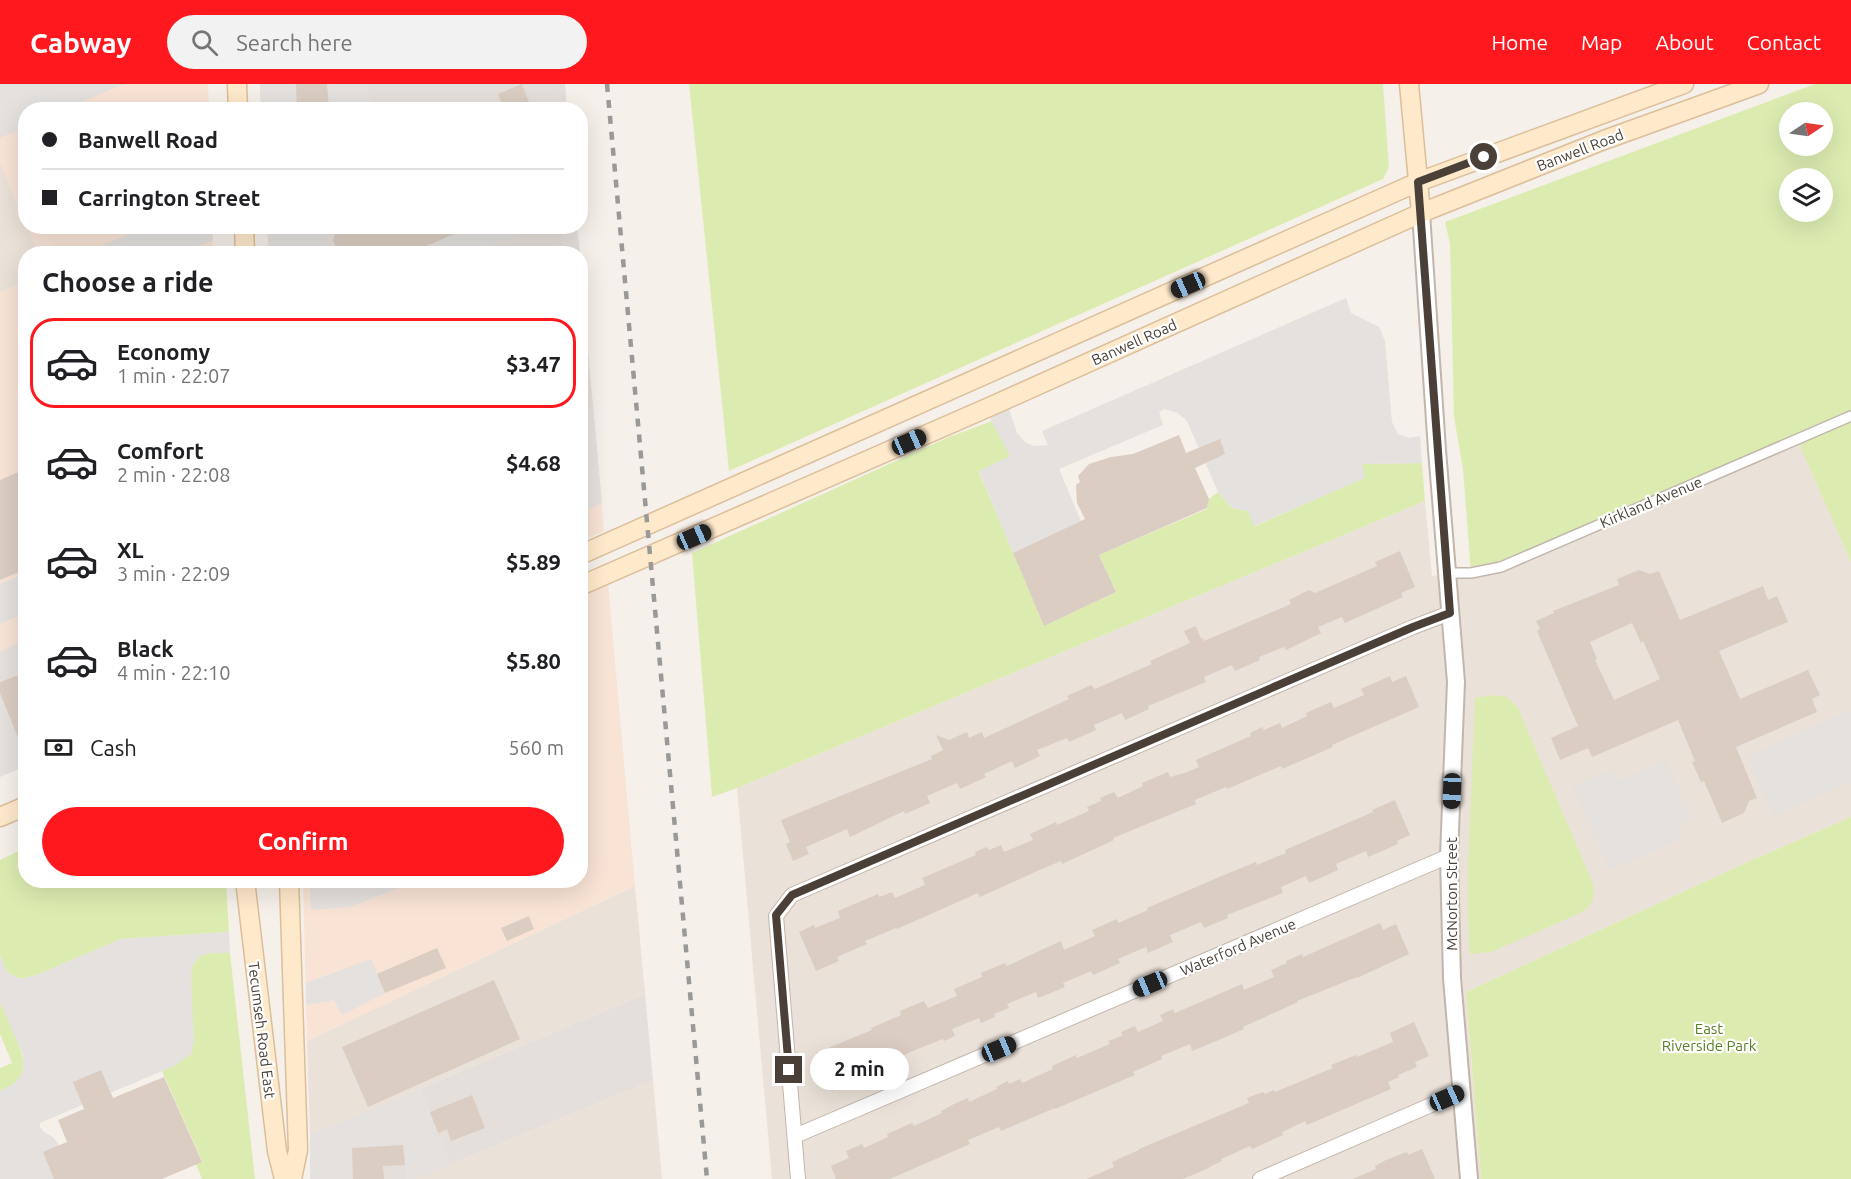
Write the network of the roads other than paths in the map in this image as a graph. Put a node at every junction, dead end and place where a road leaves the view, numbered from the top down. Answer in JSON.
{"nodes":[{"id":1,"x":237,"y":84,"type":"edge"},
{"id":2,"x":1409,"y":84,"type":"edge"},
{"id":3,"x":1684,"y":84,"type":"edge"},
{"id":4,"x":1759,"y":84,"type":"edge"},
{"id":5,"x":238,"y":102,"type":"edge"},
{"id":6,"x":1418,"y":182,"type":"junction"},
{"id":7,"x":1421,"y":213,"type":"junction"},
{"id":8,"x":1851,"y":416,"type":"edge"},
{"id":9,"x":588,"y":551,"type":"edge"},
{"id":10,"x":1447,"y":573,"type":"junction"},
{"id":11,"x":588,"y":583,"type":"edge"},
{"id":12,"x":1450,"y":613,"type":"junction"},
{"id":13,"x":18,"y":809,"type":"edge"},
{"id":14,"x":0,"y":817,"type":"edge"},
{"id":15,"x":1449,"y":856,"type":"junction"},
{"id":16,"x":246,"y":888,"type":"edge"},
{"id":17,"x":289,"y":888,"type":"edge"},
{"id":18,"x":1461,"y":1092,"type":"junction"},
{"id":19,"x":795,"y":1136,"type":"junction"},
{"id":20,"x":284,"y":1179,"type":"edge"},
{"id":21,"x":291,"y":1179,"type":"edge"},
{"id":22,"x":798,"y":1179,"type":"edge"},
{"id":23,"x":1260,"y":1179,"type":"edge"},
{"id":24,"x":1469,"y":1179,"type":"edge"}],
"edges":[{"from":1,"to":5,"type":"main road"},
{"from":2,"to":6,"type":"main road"},
{"from":3,"to":6,"type":"main road","name":"Banwell Road"},
{"from":4,"to":7,"type":"main road","name":"Banwell Road"},
{"from":6,"to":7,"type":"main road"},
{"from":6,"to":9,"type":"main road","name":"Banwell Road"},
{"from":7,"to":10,"type":"street","name":"McNorton Street"},
{"from":7,"to":11,"type":"main road","name":"Banwell Road"},
{"from":8,"to":10,"type":"street","name":"Kirkland Avenue"},
{"from":10,"to":12,"type":"street","name":"McNorton Street"},
{"from":12,"to":15,"type":"street","name":"McNorton Street"},
{"from":12,"to":19,"type":"street"},
{"from":13,"to":14,"type":"main road"},
{"from":15,"to":18,"type":"street","name":"McNorton Street"},
{"from":15,"to":19,"type":"street","name":"Waterford Avenue"},
{"from":16,"to":20,"type":"main road","name":"Tecumseh Road East"},
{"from":17,"to":21,"type":"main road","name":"Tecumseh Road East"},
{"from":18,"to":23,"type":"street"},
{"from":18,"to":24,"type":"street","name":"McNorton Street"},
{"from":19,"to":22,"type":"street"}]}
